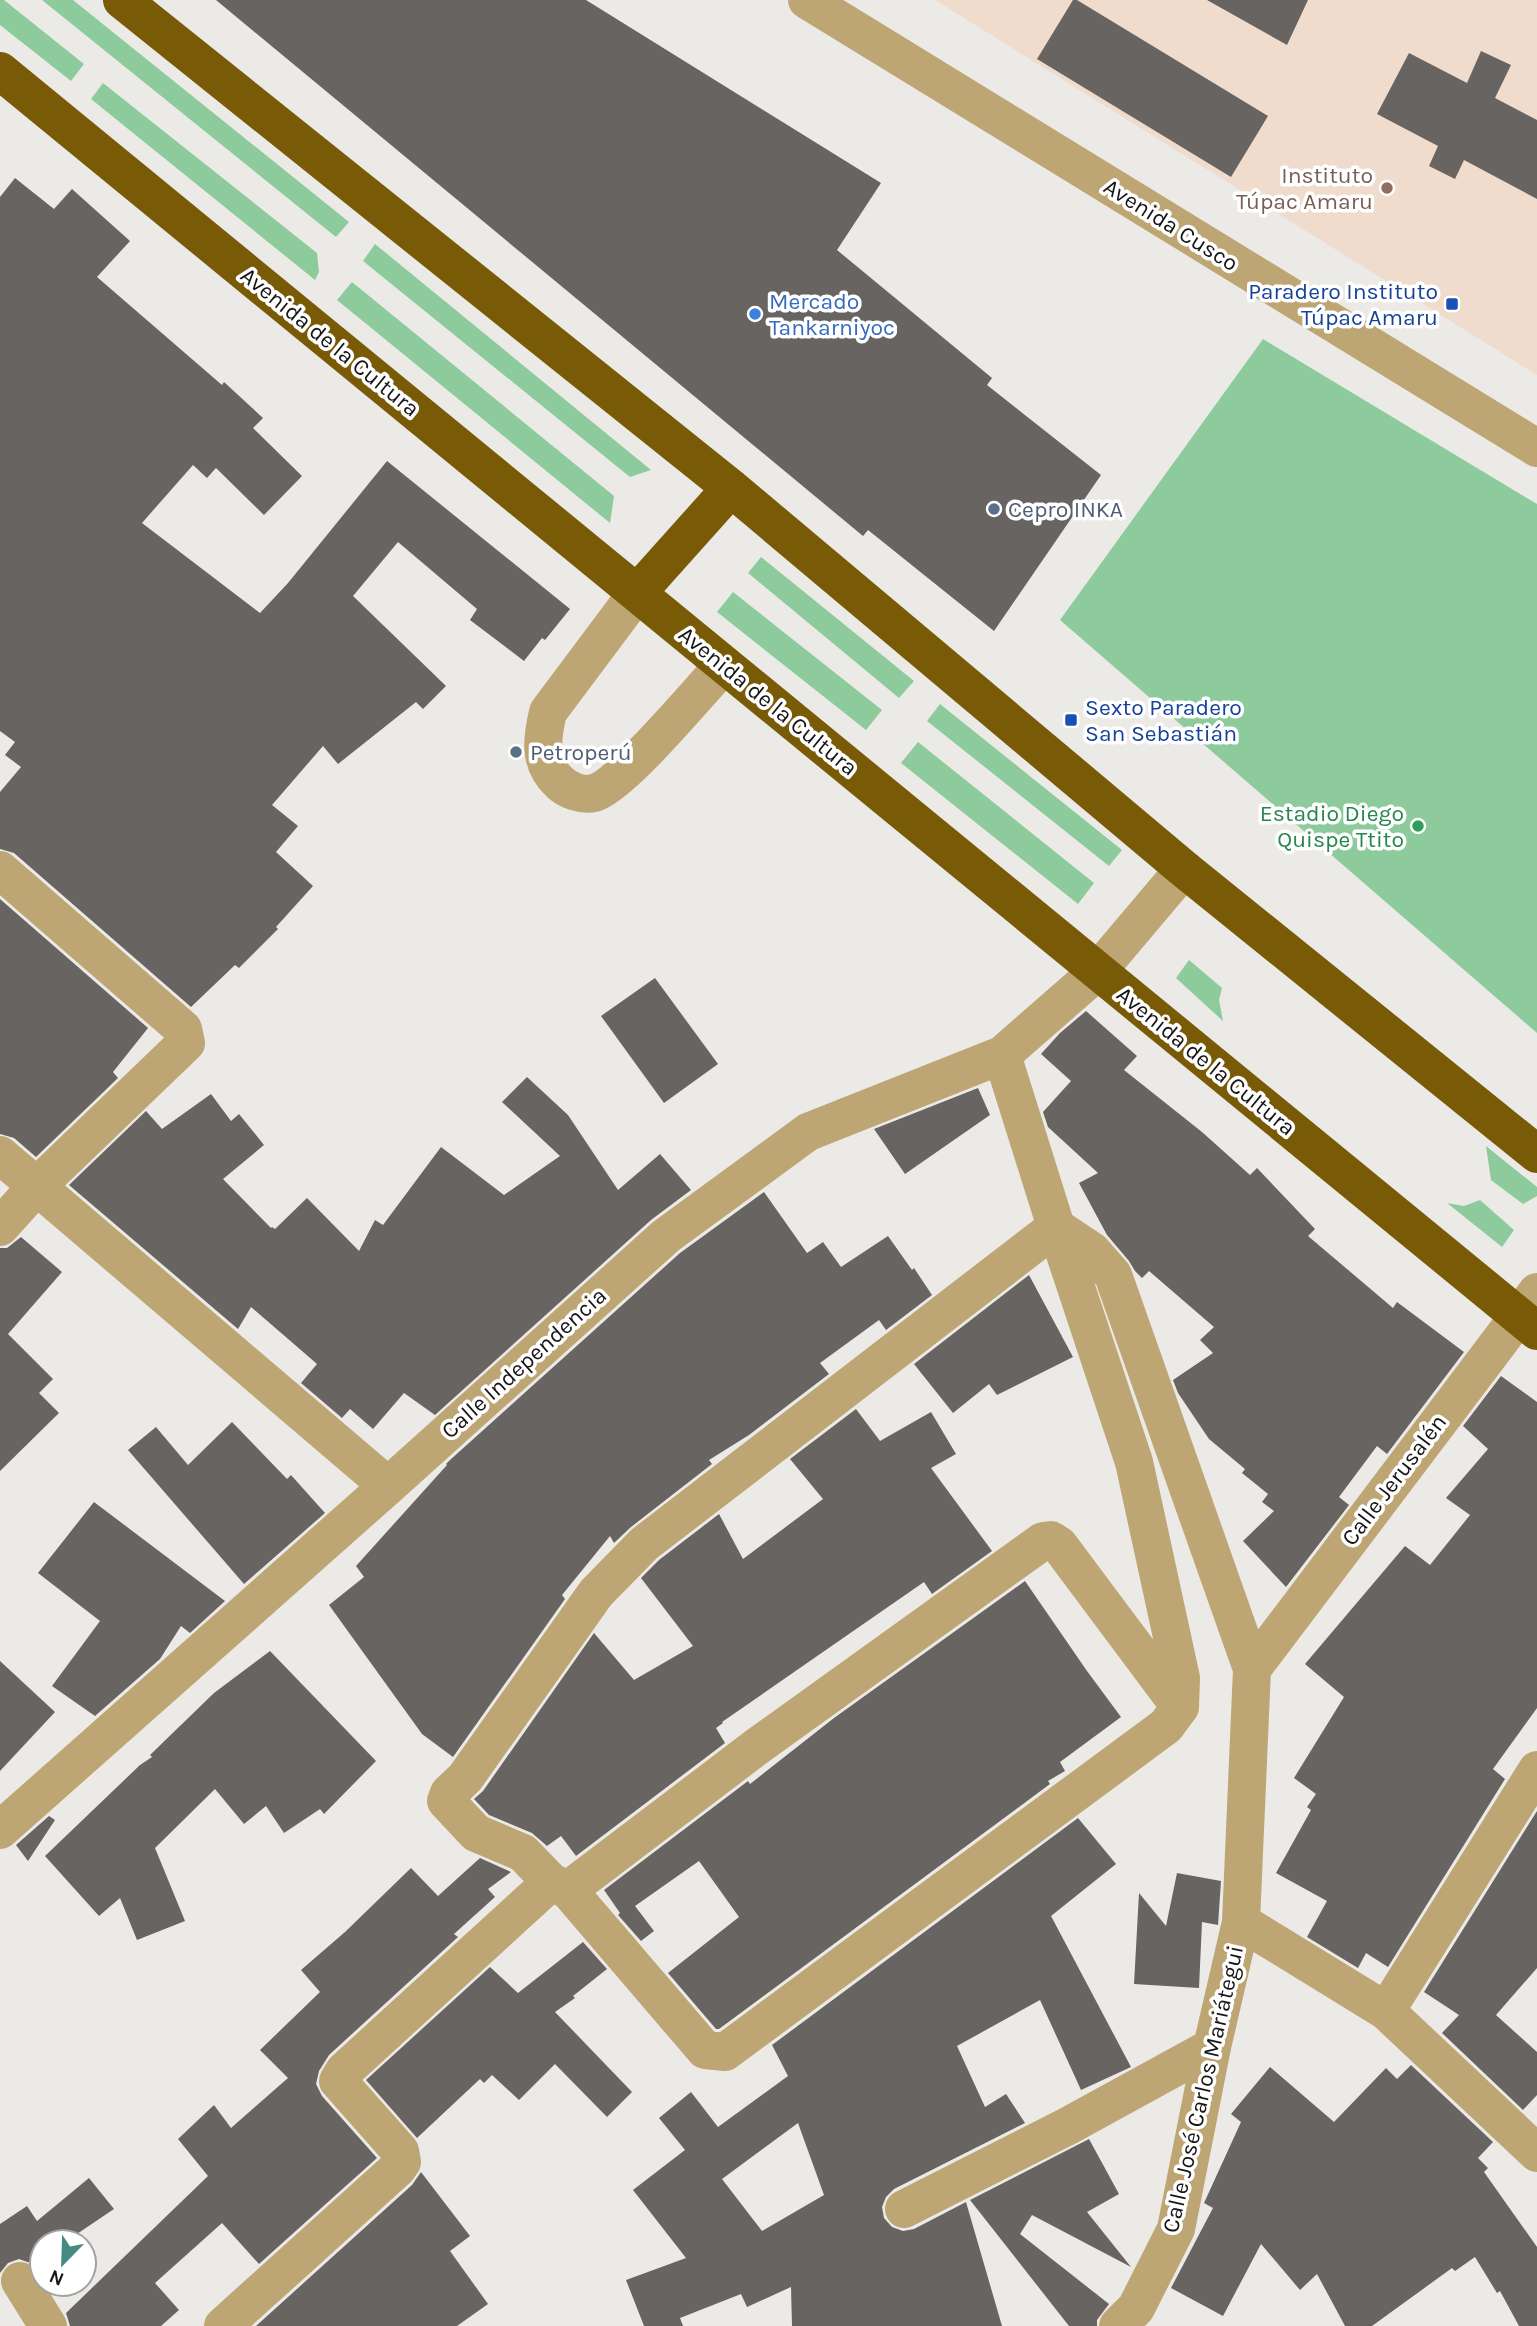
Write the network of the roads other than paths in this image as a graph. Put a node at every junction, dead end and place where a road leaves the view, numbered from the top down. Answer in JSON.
{"nodes":[{"id":1,"x":122,"y":0,"type":"edge"},
{"id":2,"x":807,"y":0,"type":"edge"},
{"id":3,"x":0,"y":71,"type":"edge"},
{"id":4,"x":1537,"y":448,"type":"edge"},
{"id":5,"x":730,"y":488,"type":"junction"},
{"id":6,"x":637,"y":593,"type":"junction"},
{"id":7,"x":724,"y":665,"type":"junction"},
{"id":8,"x":1184,"y":869,"type":"junction"},
{"id":9,"x":0,"y":870,"type":"edge"},
{"id":10,"x":1097,"y":972,"type":"junction"},
{"id":11,"x":1002,"y":1055,"type":"junction"},
{"id":12,"x":1537,"y":1154,"type":"edge"},
{"id":13,"x":0,"y":1155,"type":"edge"},
{"id":14,"x":36,"y":1187,"type":"junction"},
{"id":15,"x":0,"y":1227,"type":"edge"},
{"id":16,"x":1056,"y":1227,"type":"junction"},
{"id":17,"x":1531,"y":1313,"type":"edge"},
{"id":18,"x":388,"y":1486,"type":"junction"},
{"id":19,"x":1252,"y":1668,"type":"junction"},
{"id":20,"x":1180,"y":1707,"type":"junction"},
{"id":21,"x":1537,"y":1770,"type":"edge"},
{"id":22,"x":0,"y":1830,"type":"edge"},
{"id":23,"x":560,"y":1886,"type":"junction"},
{"id":24,"x":1241,"y":1922,"type":"junction"},
{"id":25,"x":1386,"y":2011,"type":"junction"},
{"id":26,"x":1212,"y":2047,"type":"junction"},
{"id":27,"x":1537,"y":2153,"type":"edge"},
{"id":28,"x":904,"y":2209,"type":"dead end"},
{"id":29,"x":20,"y":2281,"type":"dead end"},
{"id":30,"x":48,"y":2326,"type":"edge"},
{"id":31,"x":223,"y":2326,"type":"edge"},
{"id":32,"x":1118,"y":2326,"type":"edge"}],
"edges":[{"from":1,"to":5,"type":"highway"},
{"from":2,"to":4,"type":"street","name":"Avenida Cusco"},
{"from":3,"to":6,"type":"highway","name":"Avenida de la Cultura"},
{"from":5,"to":6,"type":"highway"},
{"from":5,"to":8,"type":"highway"},
{"from":6,"to":7,"type":"highway","name":"Avenida de la Cultura"},
{"from":6,"to":7,"type":"street"},
{"from":7,"to":10,"type":"highway","name":"Avenida de la Cultura"},
{"from":8,"to":10,"type":"street","name":"Calle Independencia"},
{"from":8,"to":12,"type":"highway"},
{"from":9,"to":14,"type":"street"},
{"from":10,"to":11,"type":"street","name":"Calle Independencia"},
{"from":10,"to":17,"type":"highway","name":"Avenida de la Cultura"},
{"from":11,"to":16,"type":"street"},
{"from":11,"to":18,"type":"street","name":"Calle Independencia"},
{"from":13,"to":14,"type":"street"},
{"from":14,"to":15,"type":"street"},
{"from":14,"to":18,"type":"street"},
{"from":16,"to":19,"type":"street"},
{"from":16,"to":20,"type":"street"},
{"from":16,"to":23,"type":"street"},
{"from":17,"to":19,"type":"street","name":"Calle Jerusalén"},
{"from":18,"to":22,"type":"street","name":"Calle Independencia"},
{"from":19,"to":24,"type":"street","name":"Calle José Carlos Mariátegui"},
{"from":20,"to":23,"type":"street"},
{"from":20,"to":23,"type":"street"},
{"from":21,"to":25,"type":"street"},
{"from":23,"to":31,"type":"street"},
{"from":24,"to":25,"type":"street"},
{"from":24,"to":26,"type":"street","name":"Calle José Carlos Mariátegui"},
{"from":25,"to":27,"type":"street"},
{"from":26,"to":28,"type":"street"},
{"from":26,"to":32,"type":"street","name":"Calle José Carlos Mariátegui"},
{"from":29,"to":30,"type":"street"}]}
